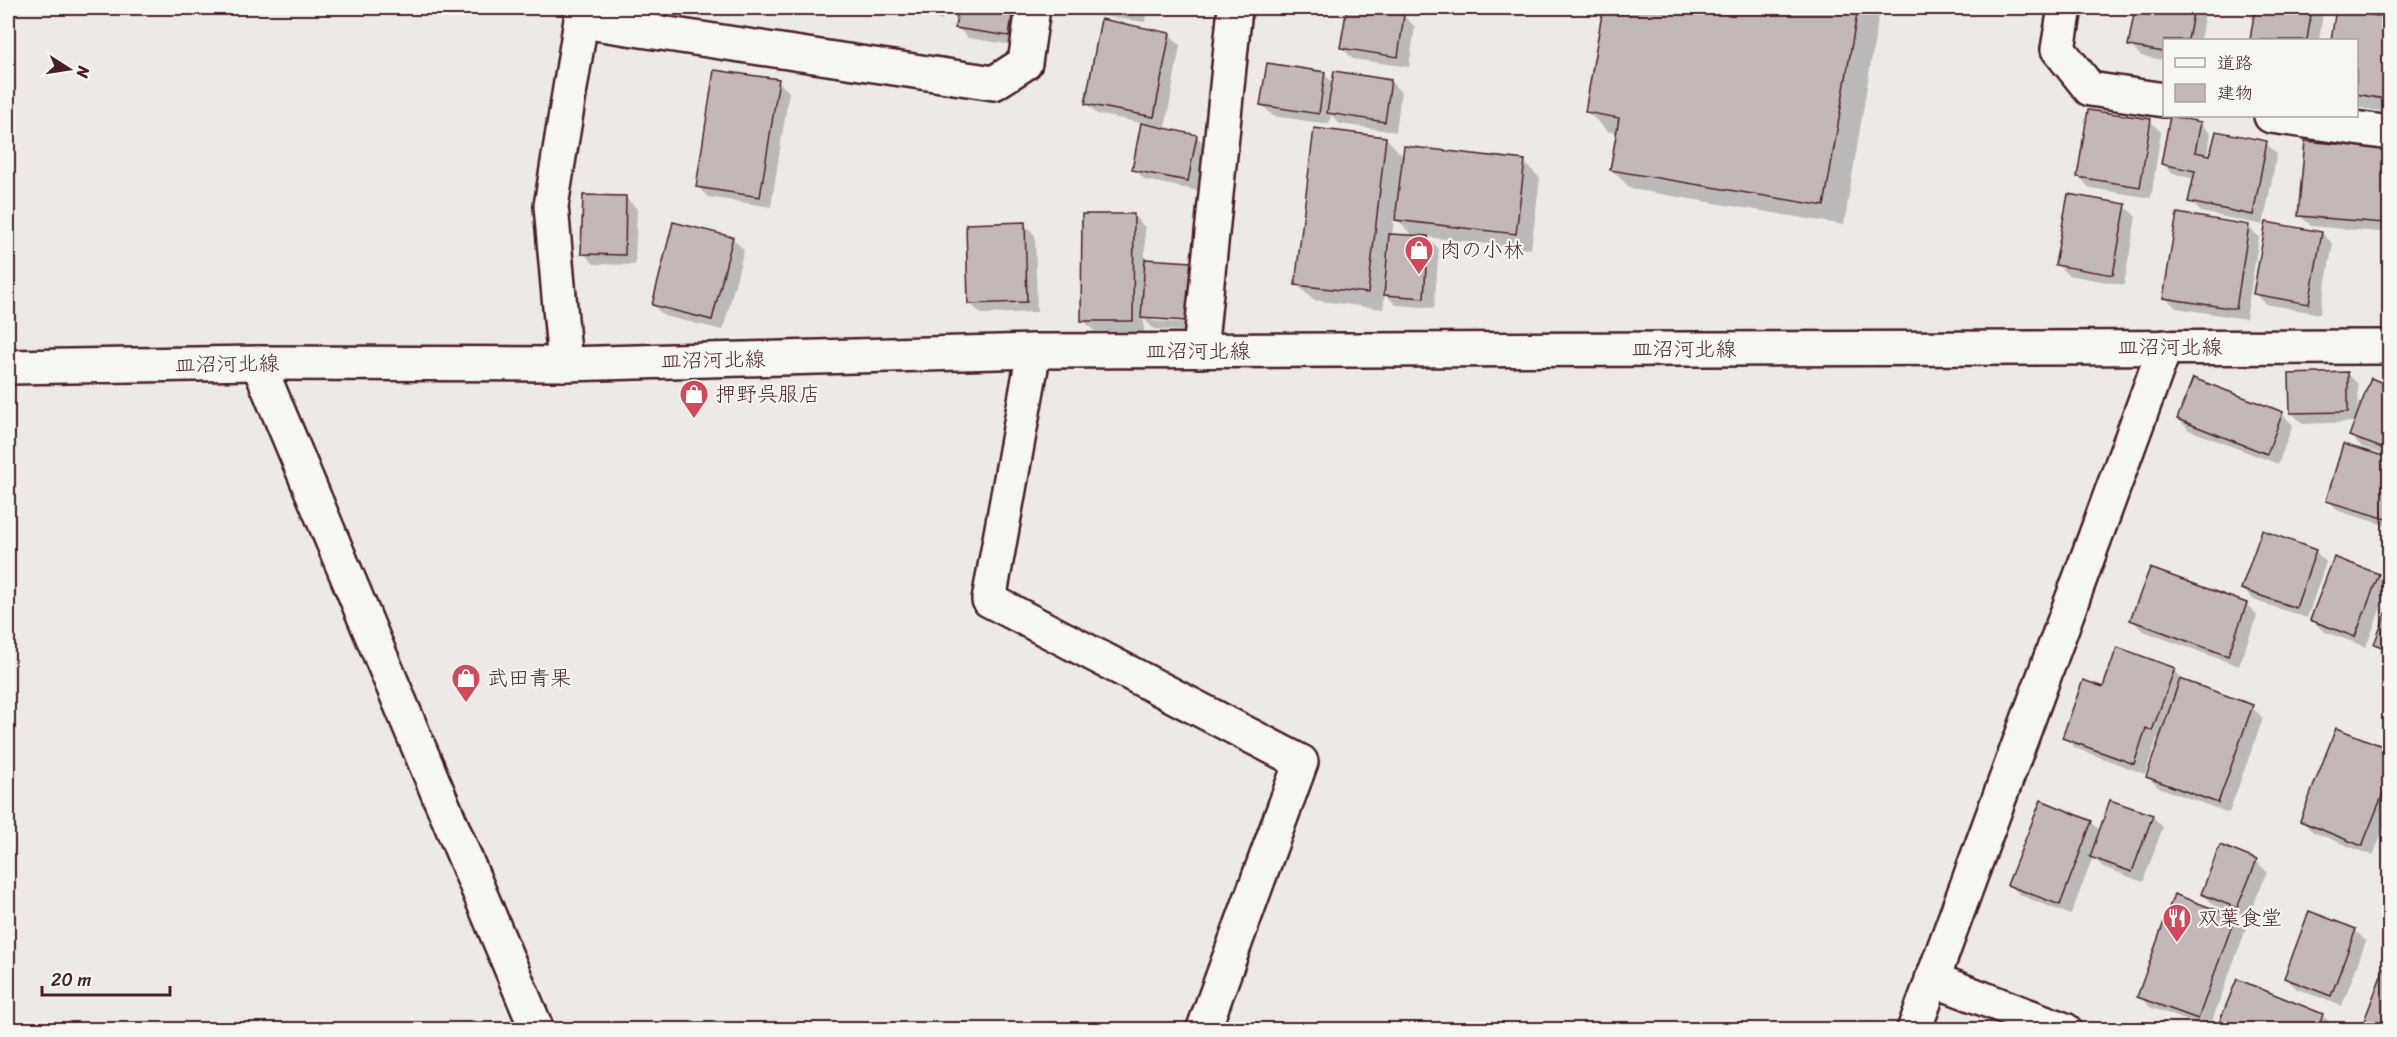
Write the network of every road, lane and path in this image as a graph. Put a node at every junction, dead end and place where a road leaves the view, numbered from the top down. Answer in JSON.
{"nodes":[{"id":1,"x":1033,"y":8,"type":"edge"},
{"id":2,"x":1235,"y":8,"type":"edge"},
{"id":3,"x":2066,"y":8,"type":"edge"},
{"id":4,"x":582,"y":14,"type":"edge"},
{"id":5,"x":2163,"y":100,"type":"edge"},
{"id":6,"x":2278,"y":117,"type":"edge"},
{"id":7,"x":2390,"y":133,"type":"edge"},
{"id":8,"x":2165,"y":347,"type":"junction"},
{"id":9,"x":2390,"y":348,"type":"edge"},
{"id":10,"x":1034,"y":351,"type":"junction"},
{"id":11,"x":1200,"y":351,"type":"junction"},
{"id":12,"x":258,"y":363,"type":"junction"},
{"id":13,"x":565,"y":364,"type":"junction"},
{"id":14,"x":8,"y":367,"type":"edge"},
{"id":15,"x":1932,"y":979,"type":"junction"},
{"id":16,"x":537,"y":1029,"type":"edge"},
{"id":17,"x":1209,"y":1029,"type":"edge"},
{"id":18,"x":1914,"y":1029,"type":"edge"},
{"id":19,"x":2065,"y":1029,"type":"edge"}],
"edges":[{"from":1,"to":4,"type":"main road"},
{"from":2,"to":11,"type":"main road"},
{"from":3,"to":5,"type":"main road"},
{"from":4,"to":13,"type":"main road"},
{"from":6,"to":7,"type":"main road"},
{"from":8,"to":9,"type":"main road","name":"皿沼河北線"},
{"from":8,"to":11,"type":"main road","name":"皿沼河北線"},
{"from":8,"to":15,"type":"main road"},
{"from":10,"to":11,"type":"main road","name":"皿沼河北線"},
{"from":10,"to":13,"type":"main road","name":"皿沼河北線"},
{"from":10,"to":17,"type":"main road"},
{"from":12,"to":13,"type":"main road","name":"皿沼河北線"},
{"from":12,"to":14,"type":"main road","name":"皿沼河北線"},
{"from":12,"to":16,"type":"main road"},
{"from":15,"to":18,"type":"main road"},
{"from":15,"to":19,"type":"main road"}]}
